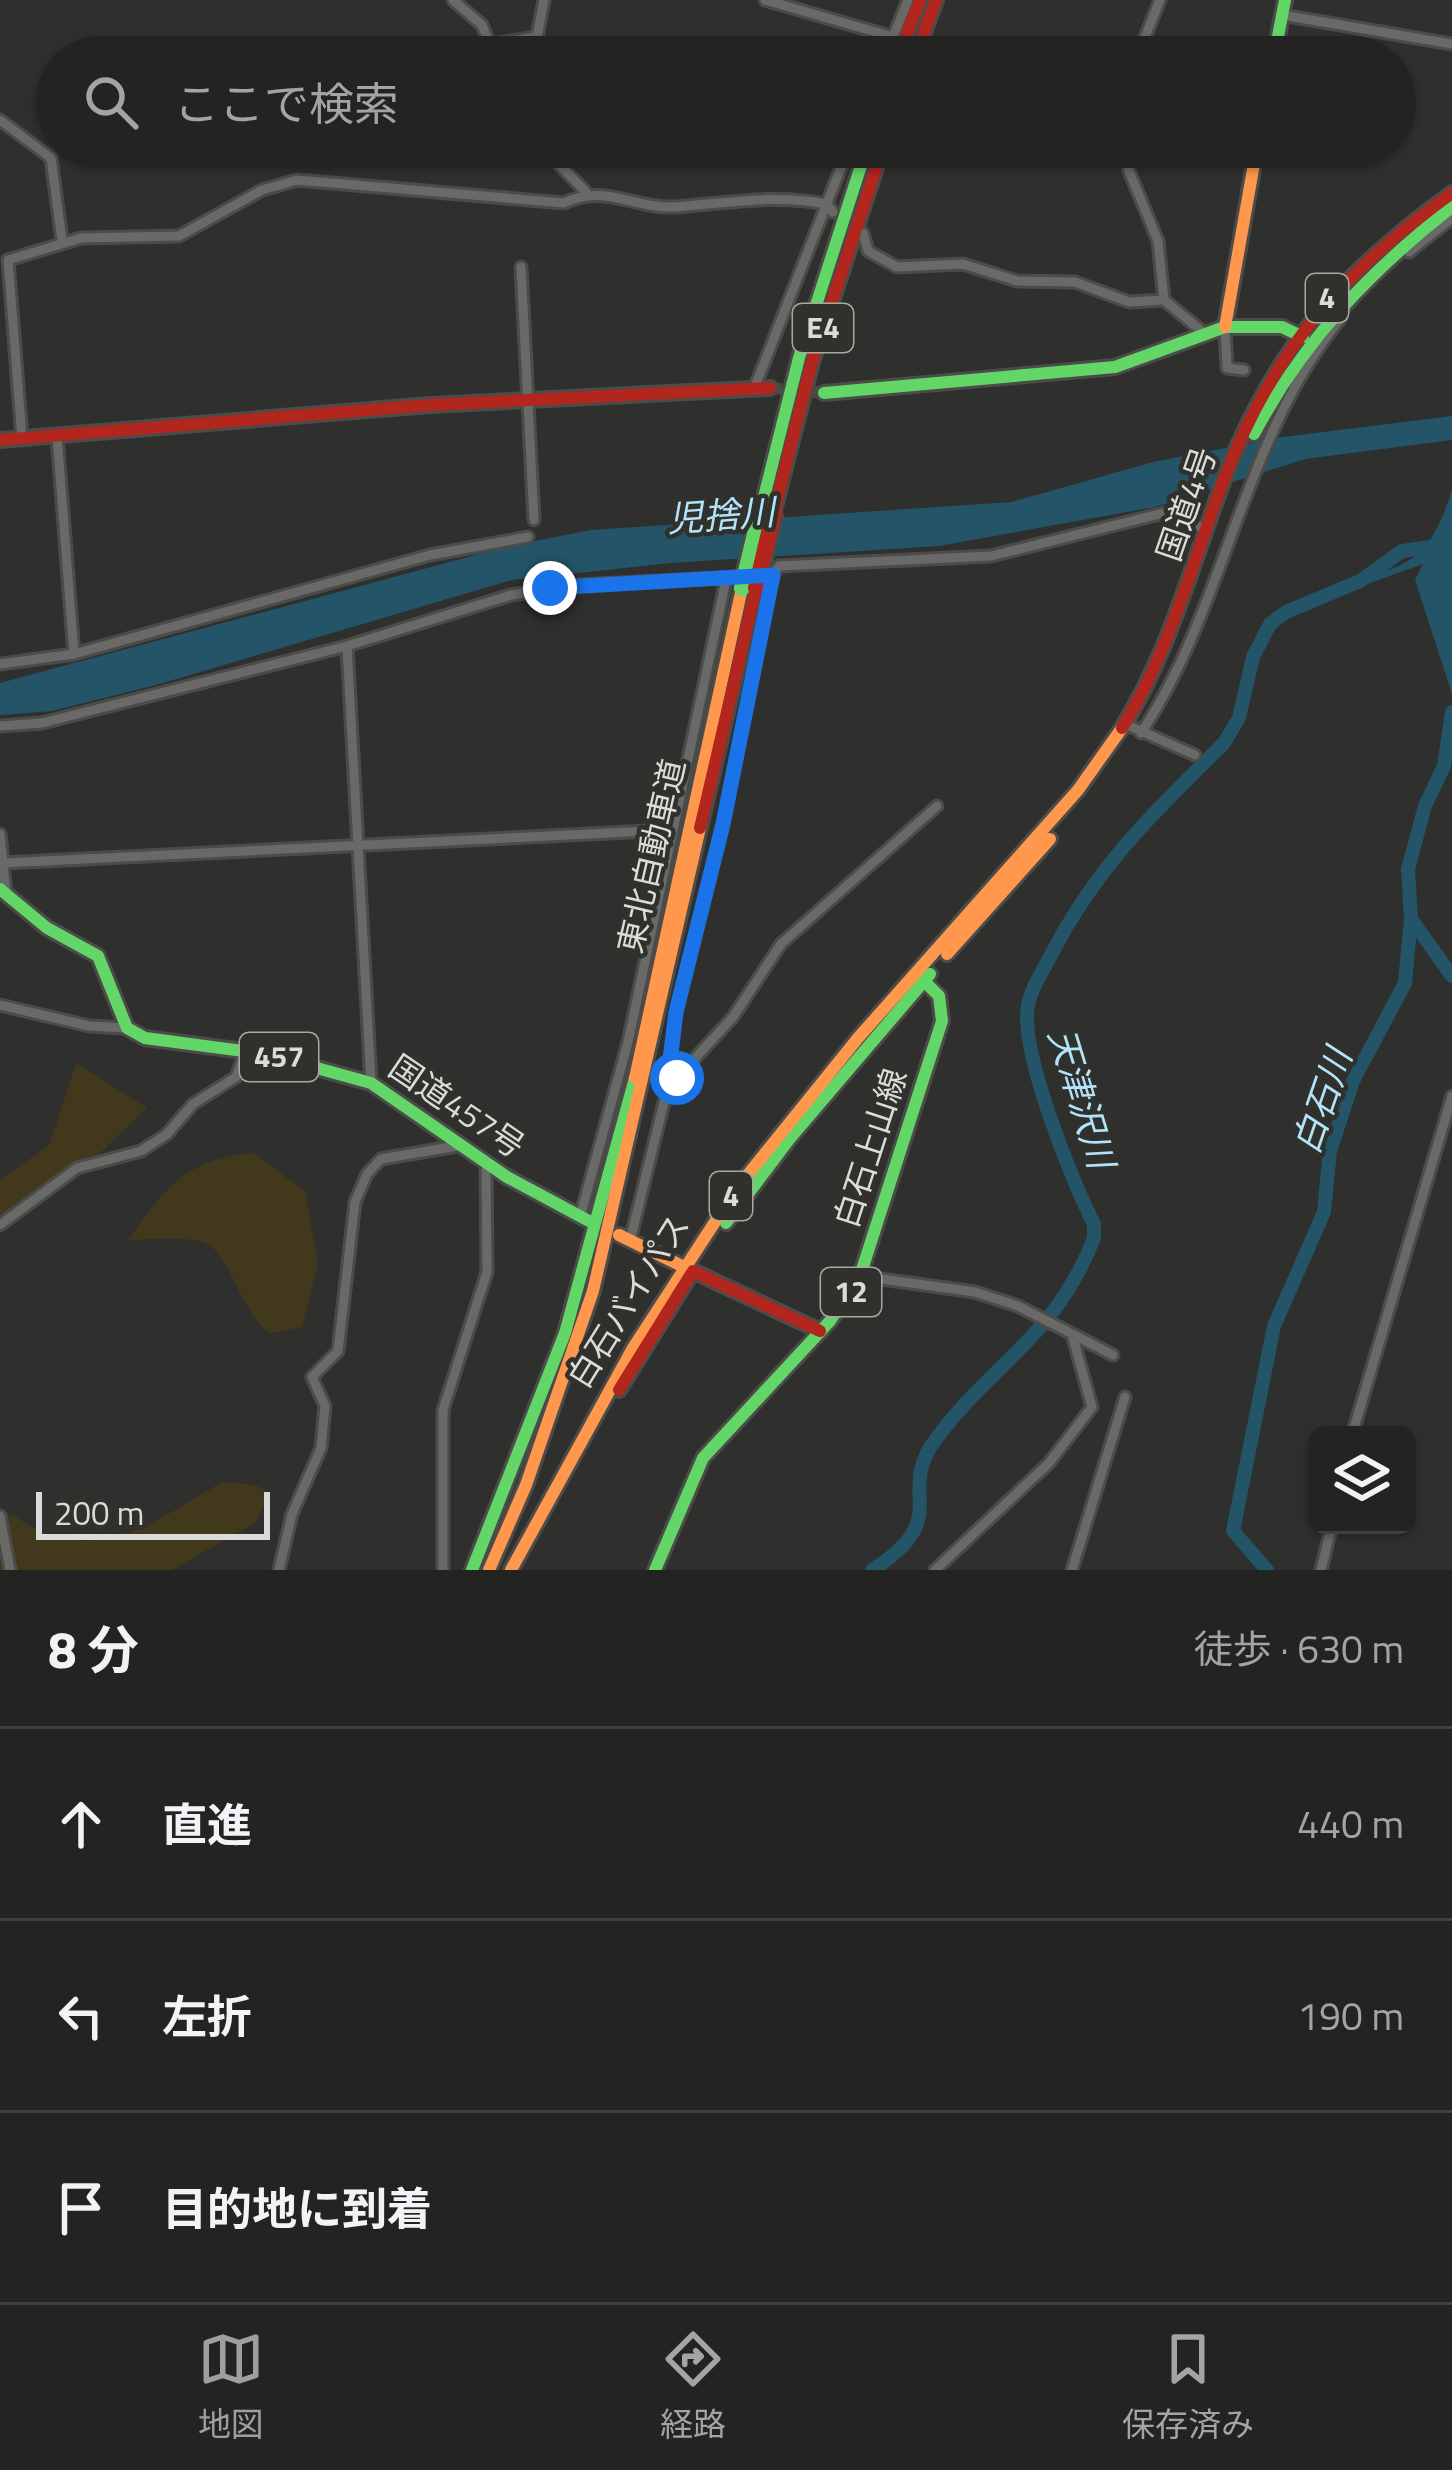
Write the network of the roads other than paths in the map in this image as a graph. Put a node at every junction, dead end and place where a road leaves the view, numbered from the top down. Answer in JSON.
{"nodes":[{"id":1,"x":453,"y":0,"type":"edge"},
{"id":2,"x":544,"y":0,"type":"edge"},
{"id":3,"x":765,"y":0,"type":"edge"},
{"id":4,"x":908,"y":0,"type":"edge"},
{"id":5,"x":920,"y":0,"type":"edge"},
{"id":6,"x":936,"y":0,"type":"edge"},
{"id":7,"x":1160,"y":0,"type":"edge"},
{"id":8,"x":1283,"y":7,"type":"edge"},
{"id":9,"x":487,"y":36,"type":"edge"},
{"id":10,"x":537,"y":36,"type":"edge"},
{"id":11,"x":890,"y":36,"type":"edge"},
{"id":12,"x":893,"y":36,"type":"edge"},
{"id":13,"x":906,"y":36,"type":"edge"},
{"id":14,"x":923,"y":36,"type":"edge"},
{"id":15,"x":1145,"y":36,"type":"edge"},
{"id":16,"x":1415,"y":36,"type":"edge"},
{"id":17,"x":1416,"y":36,"type":"edge"},
{"id":18,"x":1452,"y":44,"type":"edge"},
{"id":19,"x":0,"y":120,"type":"edge"},
{"id":20,"x":36,"y":147,"type":"edge"},
{"id":21,"x":52,"y":168,"type":"edge"},
{"id":22,"x":563,"y":168,"type":"edge"},
{"id":23,"x":842,"y":168,"type":"edge"},
{"id":24,"x":860,"y":168,"type":"edge"},
{"id":25,"x":876,"y":168,"type":"edge"},
{"id":26,"x":1131,"y":168,"type":"edge"},
{"id":27,"x":1253,"y":168,"type":"edge"},
{"id":28,"x":586,"y":192,"type":"junction"},
{"id":29,"x":1452,"y":193,"type":"edge"},
{"id":30,"x":1452,"y":207,"type":"edge"},
{"id":31,"x":830,"y":208,"type":"junction"},
{"id":32,"x":1452,"y":218,"type":"edge"},
{"id":33,"x":863,"y":233,"type":"dead end"},
{"id":34,"x":62,"y":241,"type":"junction"},
{"id":35,"x":4,"y":264,"type":"edge"},
{"id":36,"x":521,"y":267,"type":"dead end"},
{"id":37,"x":1164,"y":300,"type":"junction"},
{"id":38,"x":1225,"y":327,"type":"junction"},
{"id":39,"x":1204,"y":333,"type":"junction"},
{"id":40,"x":1304,"y":338,"type":"junction"},
{"id":41,"x":1244,"y":370,"type":"dead end"},
{"id":42,"x":762,"y":388,"type":"joint"},
{"id":43,"x":824,"y":392,"type":"tunnel mouth"},
{"id":44,"x":527,"y":400,"type":"junction"},
{"id":45,"x":57,"y":436,"type":"junction"},
{"id":46,"x":1255,"y":437,"type":"junction"},
{"id":47,"x":22,"y":438,"type":"junction"},
{"id":48,"x":0,"y":440,"type":"edge"},
{"id":49,"x":767,"y":510,"type":"junction"},
{"id":50,"x":1214,"y":519,"type":"junction"},
{"id":51,"x":534,"y":520,"type":"dead end"},
{"id":52,"x":528,"y":537,"type":"dead end"},
{"id":53,"x":773,"y":575,"type":"junction"},
{"id":54,"x":742,"y":585,"type":"junction"},
{"id":55,"x":346,"y":646,"type":"junction"},
{"id":56,"x":74,"y":654,"type":"junction"},
{"id":57,"x":0,"y":664,"type":"edge"},
{"id":58,"x":0,"y":726,"type":"edge"},
{"id":59,"x":1134,"y":729,"type":"junction"},
{"id":60,"x":1196,"y":755,"type":"dead end"},
{"id":61,"x":937,"y":806,"type":"dead end"},
{"id":62,"x":670,"y":830,"type":"junction"},
{"id":63,"x":0,"y":834,"type":"edge"},
{"id":64,"x":360,"y":844,"type":"junction"},
{"id":65,"x":3,"y":863,"type":"junction"},
{"id":66,"x":1017,"y":868,"type":"joint"},
{"id":67,"x":3,"y":891,"type":"edge"},
{"id":68,"x":920,"y":977,"type":"junction"},
{"id":69,"x":0,"y":1004,"type":"edge"},
{"id":70,"x":127,"y":1028,"type":"junction"},
{"id":71,"x":246,"y":1051,"type":"junction"},
{"id":72,"x":677,"y":1078,"type":"junction"},
{"id":73,"x":371,"y":1082,"type":"junction"},
{"id":74,"x":1452,"y":1096,"type":"edge"},
{"id":75,"x":463,"y":1145,"type":"junction"},
{"id":76,"x":486,"y":1162,"type":"junction"},
{"id":77,"x":584,"y":1219,"type":"joint"},
{"id":78,"x":0,"y":1225,"type":"edge"},
{"id":79,"x":624,"y":1238,"type":"joint"},
{"id":80,"x":688,"y":1269,"type":"junction"},
{"id":81,"x":860,"y":1276,"type":"junction"},
{"id":82,"x":820,"y":1331,"type":"junction"},
{"id":83,"x":1072,"y":1339,"type":"junction"},
{"id":84,"x":1113,"y":1355,"type":"dead end"},
{"id":85,"x":1125,"y":1396,"type":"dead end"},
{"id":86,"x":1355,"y":1426,"type":"edge"},
{"id":87,"x":0,"y":1516,"type":"edge"},
{"id":88,"x":1330,"y":1534,"type":"edge"},
{"id":89,"x":10,"y":1570,"type":"edge"},
{"id":90,"x":279,"y":1570,"type":"edge"},
{"id":91,"x":443,"y":1570,"type":"edge"},
{"id":92,"x":472,"y":1570,"type":"edge"},
{"id":93,"x":488,"y":1570,"type":"edge"},
{"id":94,"x":511,"y":1570,"type":"edge"},
{"id":95,"x":522,"y":1570,"type":"edge"},
{"id":96,"x":655,"y":1570,"type":"edge"},
{"id":97,"x":935,"y":1570,"type":"edge"},
{"id":98,"x":1072,"y":1570,"type":"edge"},
{"id":99,"x":1321,"y":1570,"type":"edge"}],
"edges":[{"from":1,"to":9,"type":"street"},
{"from":2,"to":10,"type":"street"},
{"from":3,"to":11,"type":"street"},
{"from":4,"to":12,"type":"street"},
{"from":5,"to":13,"type":"main road"},
{"from":6,"to":14,"type":"main road"},
{"from":7,"to":15,"type":"street"},
{"from":8,"to":16,"type":"street"},
{"from":17,"to":18,"type":"street"},
{"from":19,"to":20,"type":"street"},
{"from":21,"to":34,"type":"street"},
{"from":22,"to":28,"type":"street"},
{"from":23,"to":31,"type":"street"},
{"from":24,"to":49,"type":"main road","name":"東北自動車道","number":"E4"},
{"from":25,"to":49,"type":"main road","name":"東北自動車道","number":"E4"},
{"from":26,"to":37,"type":"street"},
{"from":27,"to":38,"type":"main road"},
{"from":28,"to":31,"type":"street"},
{"from":28,"to":34,"type":"street"},
{"from":29,"to":40,"type":"main road","name":"国道4号","number":"4"},
{"from":30,"to":40,"type":"main road","name":"国道4号","number":"4"},
{"from":31,"to":42,"type":"street"},
{"from":32,"to":46,"type":"street"},
{"from":33,"to":37,"type":"street"},
{"from":34,"to":35,"type":"street"},
{"from":35,"to":47,"type":"street"},
{"from":36,"to":44,"type":"street"},
{"from":37,"to":39,"type":"street"},
{"from":38,"to":39,"type":"main road"},
{"from":38,"to":40,"type":"main road"},
{"from":38,"to":41,"type":"street"},
{"from":39,"to":43,"type":"main road"},
{"from":40,"to":46,"type":"main road","name":"国道4号","number":"4"},
{"from":42,"to":44,"type":"main road"},
{"from":44,"to":45,"type":"main road"},
{"from":44,"to":51,"type":"street"},
{"from":45,"to":47,"type":"main road"},
{"from":45,"to":56,"type":"street"},
{"from":46,"to":50,"type":"main road","name":"国道4号","number":"4"},
{"from":46,"to":59,"type":"street"},
{"from":47,"to":48,"type":"main road"},
{"from":49,"to":54,"type":"main road","name":"東北自動車道","number":"E4","bridge":true},
{"from":50,"to":53,"type":"street"},
{"from":50,"to":59,"type":"main road","name":"国道4号","number":"4"},
{"from":52,"to":56,"type":"street"},
{"from":53,"to":54,"type":"street"},
{"from":53,"to":72,"type":"street"},
{"from":54,"to":55,"type":"street"},
{"from":54,"to":62,"type":"street"},
{"from":54,"to":92,"type":"main road","name":"東北自動車道","number":"E4"},
{"from":54,"to":93,"type":"main road","name":"東北自動車道","number":"E4"},
{"from":55,"to":58,"type":"street"},
{"from":55,"to":64,"type":"street"},
{"from":56,"to":57,"type":"street"},
{"from":59,"to":60,"type":"street"},
{"from":59,"to":66,"type":"main road","name":"国道4号","number":"4"},
{"from":61,"to":72,"type":"street"},
{"from":62,"to":64,"type":"street"},
{"from":62,"to":77,"type":"street"},
{"from":63,"to":65,"type":"street"},
{"from":64,"to":65,"type":"street"},
{"from":64,"to":73,"type":"street"},
{"from":65,"to":67,"type":"street"},
{"from":66,"to":68,"type":"main road","name":"白石バイパス","number":"4"},
{"from":67,"to":70,"type":"main road"},
{"from":68,"to":80,"type":"main road","name":"白石バイパス","number":"4"},
{"from":68,"to":81,"type":"main road","name":"白石上山線","number":"12"},
{"from":69,"to":70,"type":"street"},
{"from":70,"to":71,"type":"main road","name":"国道457号","number":"457"},
{"from":71,"to":73,"type":"main road","name":"国道457号","number":"457"},
{"from":71,"to":78,"type":"street"},
{"from":72,"to":79,"type":"street"},
{"from":73,"to":75,"type":"main road","name":"国道457号","number":"457"},
{"from":74,"to":86,"type":"street"},
{"from":75,"to":76,"type":"main road","name":"国道457号","number":"457"},
{"from":75,"to":90,"type":"street"},
{"from":76,"to":77,"type":"main road","name":"国道457号","number":"457"},
{"from":76,"to":91,"type":"street"},
{"from":79,"to":80,"type":"main road"},
{"from":80,"to":82,"type":"main road"},
{"from":80,"to":94,"type":"main road","name":"白石バイパス","number":"4"},
{"from":80,"to":95,"type":"main road","name":"白石バイパス","number":"4"},
{"from":81,"to":82,"type":"main road","name":"白石上山線","number":"12"},
{"from":81,"to":83,"type":"street"},
{"from":82,"to":96,"type":"main road","name":"白石上山線","number":"12"},
{"from":83,"to":84,"type":"street"},
{"from":83,"to":97,"type":"street"},
{"from":85,"to":98,"type":"street"},
{"from":87,"to":89,"type":"street"},
{"from":88,"to":99,"type":"street"}]}
